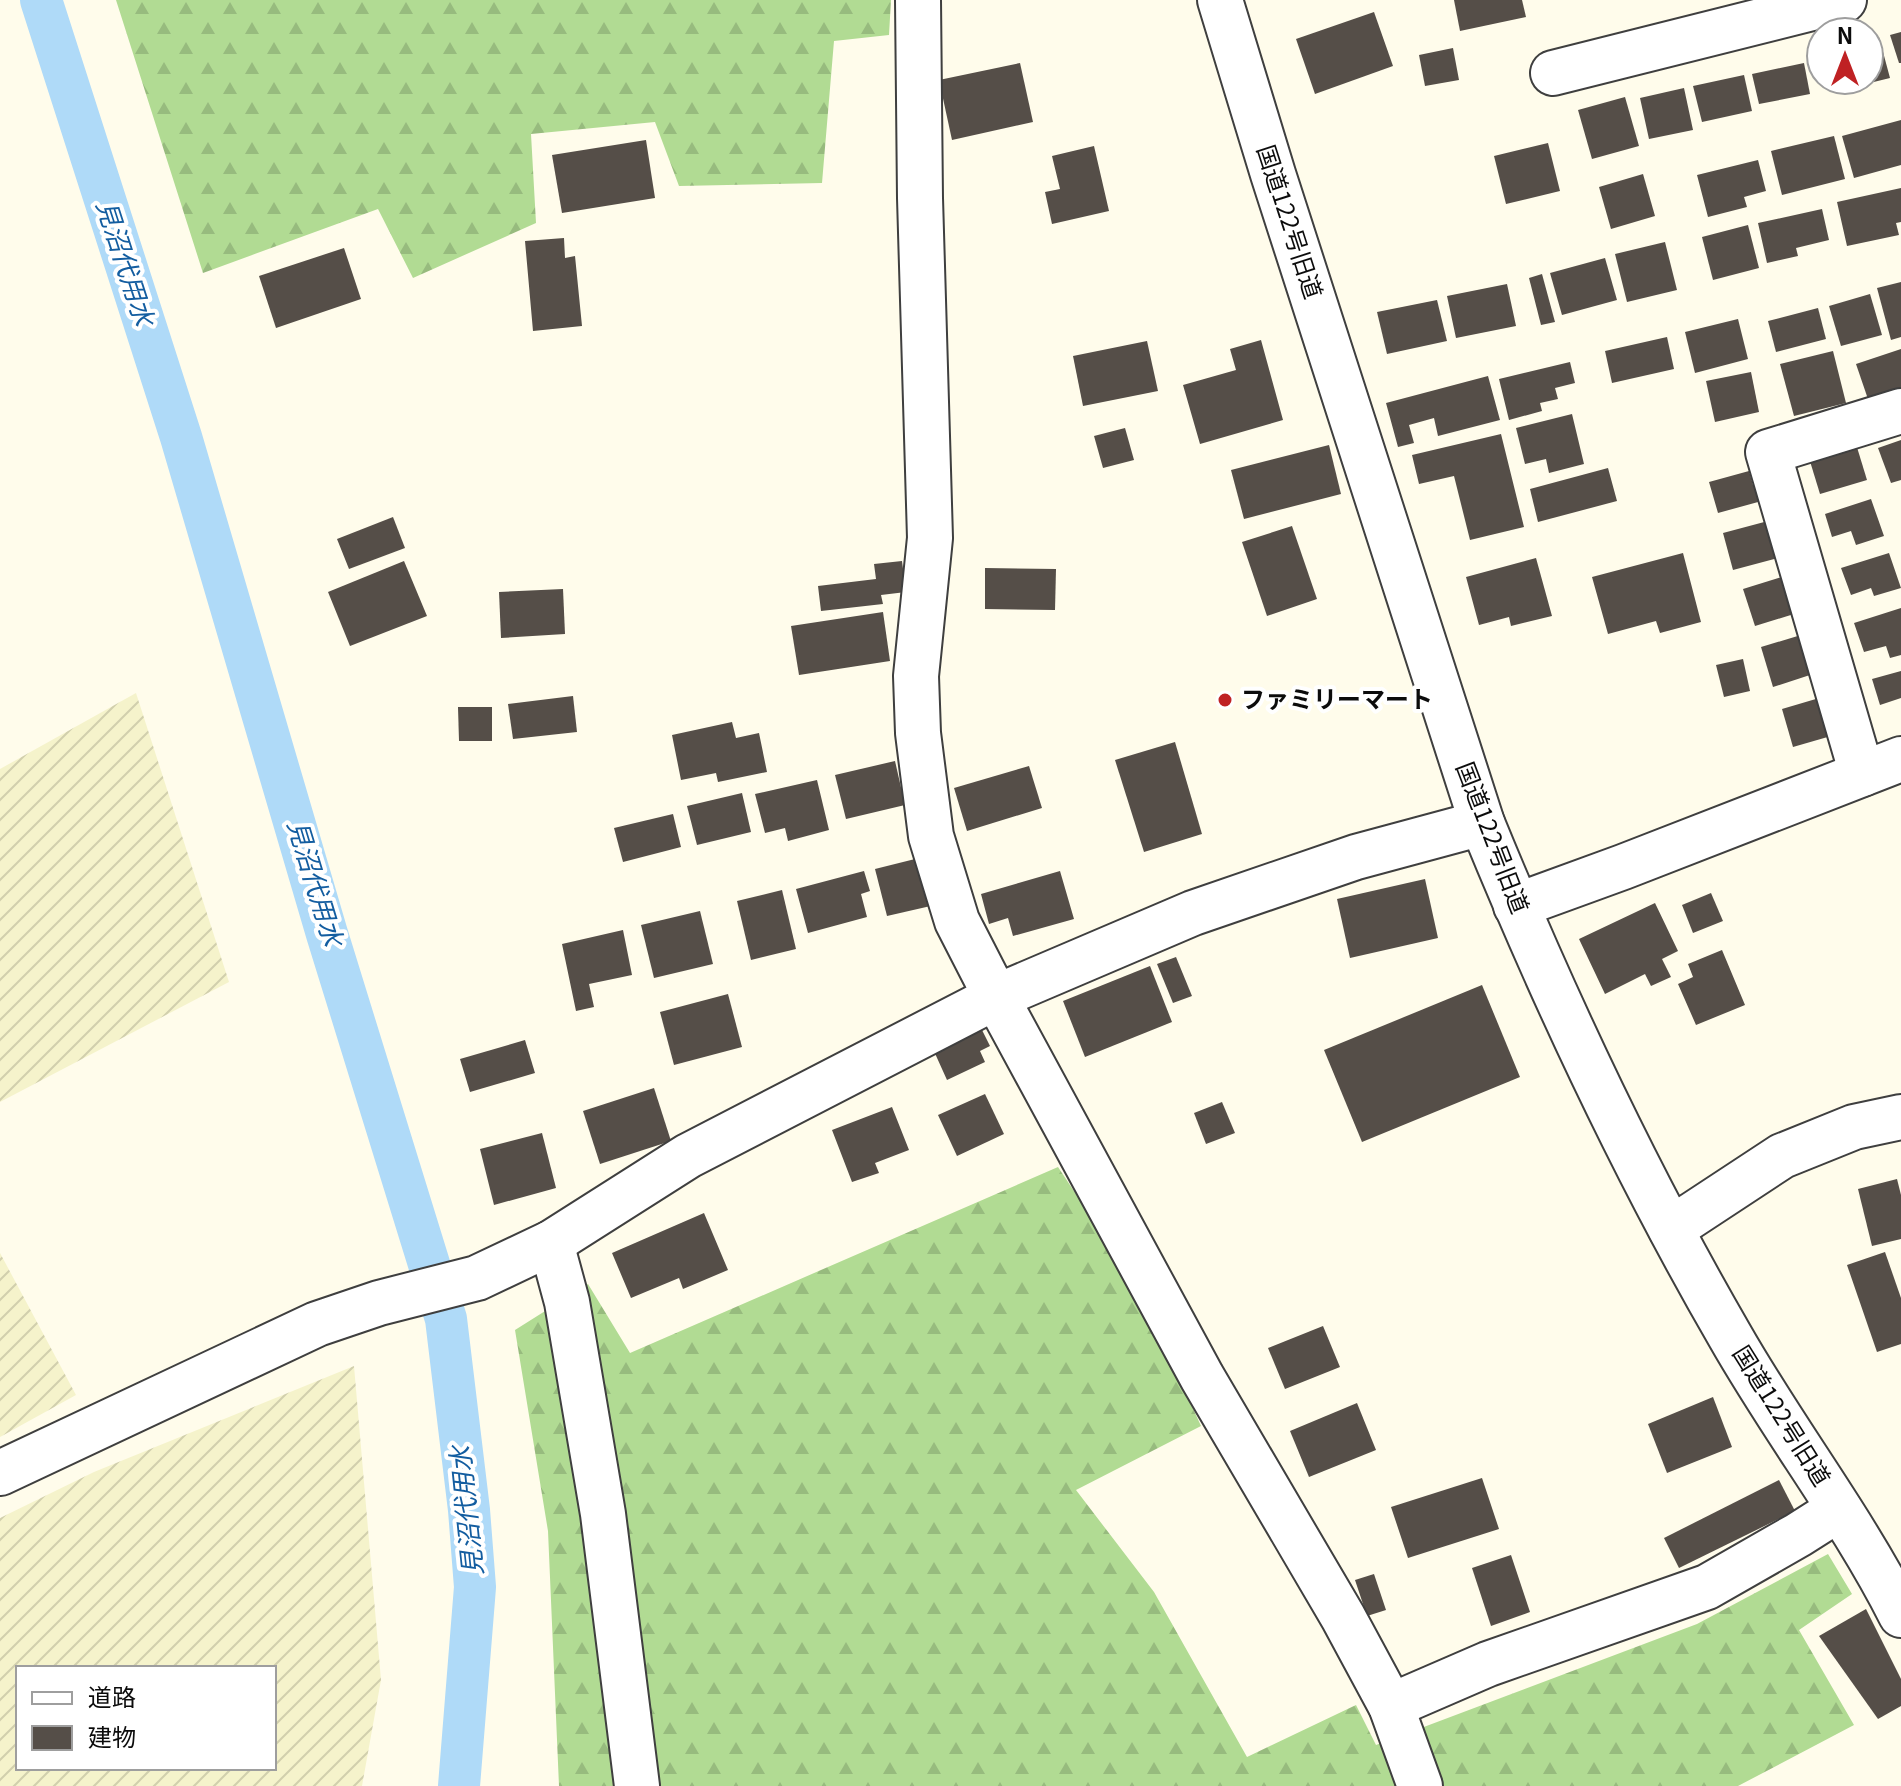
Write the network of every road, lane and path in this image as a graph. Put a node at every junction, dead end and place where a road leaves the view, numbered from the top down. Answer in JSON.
{"nodes":[{"id":1,"x":918,"y":0,"type":"edge"},
{"id":2,"x":1220,"y":0,"type":"edge"},
{"id":3,"x":1844,"y":0,"type":"edge"},
{"id":4,"x":1553,"y":73,"type":"dead end"},
{"id":5,"x":1901,"y":411,"type":"edge"},
{"id":6,"x":1882,"y":766,"type":"edge"},
{"id":7,"x":1482,"y":823,"type":"junction"},
{"id":8,"x":1516,"y":906,"type":"junction"},
{"id":9,"x":996,"y":997,"type":"junction"},
{"id":10,"x":1901,"y":1117,"type":"edge"},
{"id":11,"x":1671,"y":1229,"type":"junction"},
{"id":12,"x":551,"y":1243,"type":"junction"},
{"id":13,"x":0,"y":1473,"type":"edge"},
{"id":14,"x":1839,"y":1509,"type":"junction"},
{"id":15,"x":1901,"y":1615,"type":"edge"},
{"id":16,"x":1391,"y":1706,"type":"junction"},
{"id":17,"x":637,"y":1786,"type":"edge"},
{"id":18,"x":1420,"y":1786,"type":"edge"}],
"edges":[{"from":1,"to":9,"type":"street"},
{"from":2,"to":7,"type":"street","name":"国道122号旧道"},
{"from":3,"to":4,"type":"street"},
{"from":5,"to":6,"type":"street"},
{"from":6,"to":8,"type":"street"},
{"from":7,"to":8,"type":"street","name":"国道122号旧道"},
{"from":7,"to":9,"type":"street"},
{"from":8,"to":11,"type":"street","name":"国道122号旧道"},
{"from":9,"to":12,"type":"street"},
{"from":9,"to":16,"type":"street"},
{"from":10,"to":11,"type":"street"},
{"from":11,"to":14,"type":"street","name":"国道122号旧道"},
{"from":12,"to":13,"type":"street"},
{"from":12,"to":17,"type":"street"},
{"from":14,"to":15,"type":"street","name":"国道122号旧道"},
{"from":14,"to":16,"type":"street"},
{"from":16,"to":18,"type":"street"}]}
